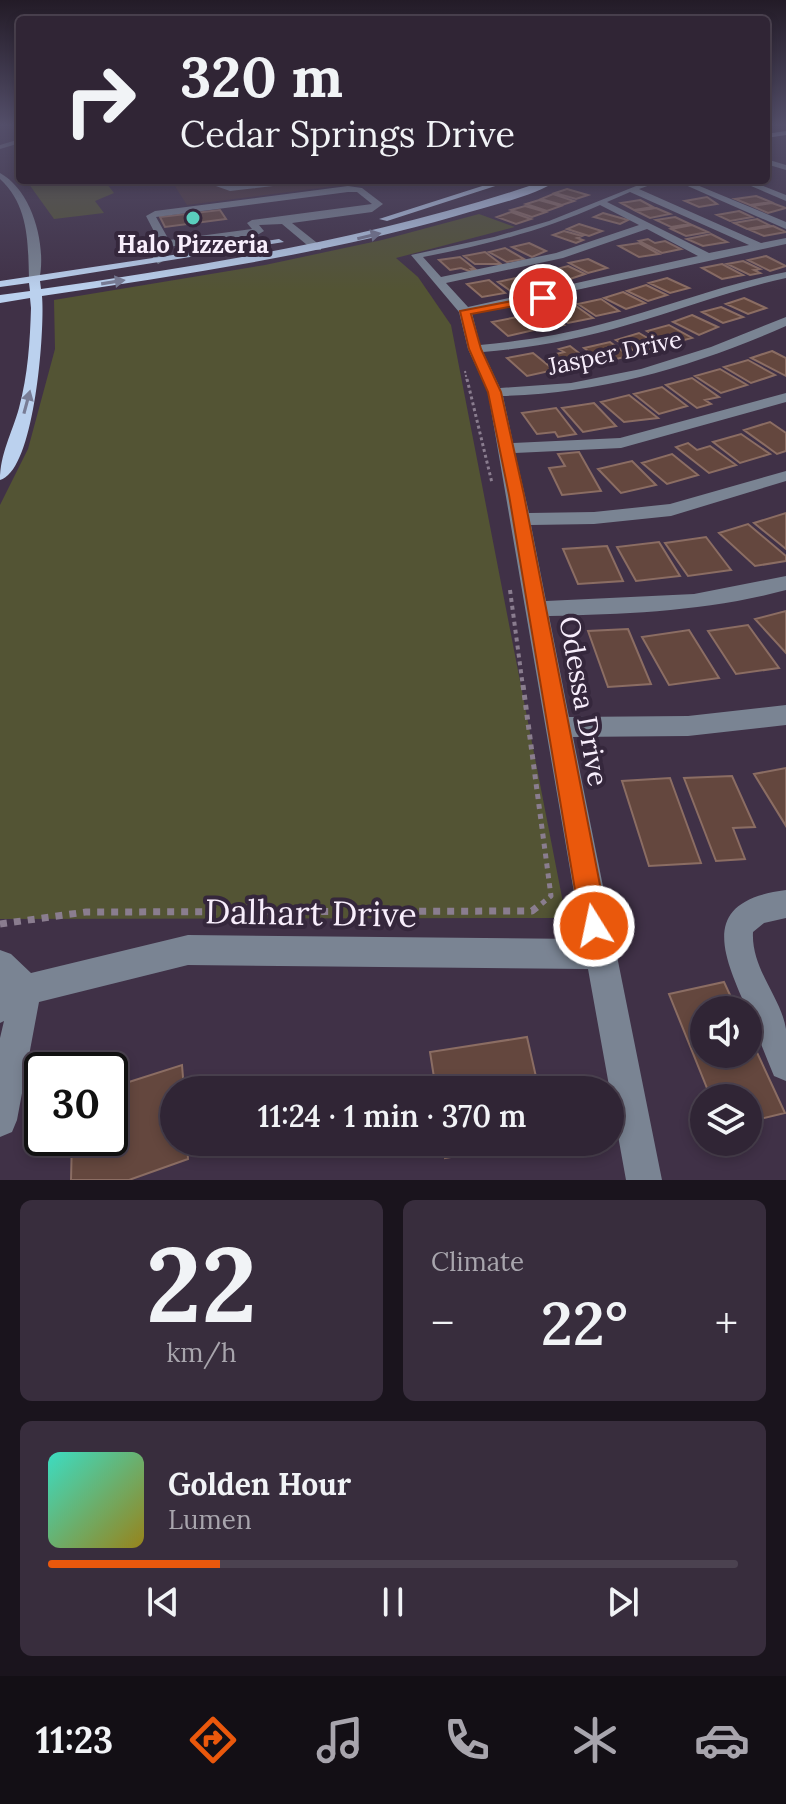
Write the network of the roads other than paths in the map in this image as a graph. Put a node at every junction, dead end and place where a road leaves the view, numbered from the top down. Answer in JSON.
{"nodes":[{"id":1,"x":5,"y":180,"type":"edge"},
{"id":2,"x":216,"y":184,"type":"edge"},
{"id":3,"x":498,"y":184,"type":"edge"},
{"id":4,"x":543,"y":184,"type":"edge"},
{"id":5,"x":647,"y":184,"type":"edge"},
{"id":6,"x":687,"y":184,"type":"edge"},
{"id":7,"x":751,"y":184,"type":"edge"},
{"id":8,"x":280,"y":185,"type":"dead end"},
{"id":9,"x":630,"y":189,"type":"junction"},
{"id":10,"x":786,"y":198,"type":"edge"},
{"id":11,"x":600,"y":202,"type":"junction"},
{"id":12,"x":284,"y":221,"type":"junction"},
{"id":13,"x":647,"y":226,"type":"junction"},
{"id":14,"x":786,"y":226,"type":"edge"},
{"id":15,"x":303,"y":237,"type":"junction"},
{"id":16,"x":164,"y":240,"type":"junction"},
{"id":17,"x":786,"y":241,"type":"edge"},
{"id":18,"x":758,"y":245,"type":"junction"},
{"id":19,"x":317,"y":248,"type":"junction"},
{"id":20,"x":707,"y":256,"type":"junction"},
{"id":21,"x":158,"y":261,"type":"junction"},
{"id":22,"x":786,"y":275,"type":"edge"},
{"id":23,"x":438,"y":281,"type":"junction"},
{"id":24,"x":0,"y":284,"type":"edge"},
{"id":25,"x":35,"y":286,"type":"junction"},
{"id":26,"x":0,"y":299,"type":"edge"},
{"id":27,"x":465,"y":311,"type":"junction"},
{"id":28,"x":786,"y":321,"type":"edge"},
{"id":29,"x":469,"y":354,"type":"junction"},
{"id":30,"x":495,"y":392,"type":"junction"},
{"id":31,"x":786,"y":397,"type":"edge"},
{"id":32,"x":506,"y":448,"type":"junction"},
{"id":33,"x":0,"y":475,"type":"edge"},
{"id":34,"x":786,"y":476,"type":"edge"},
{"id":35,"x":521,"y":519,"type":"junction"},
{"id":36,"x":786,"y":583,"type":"edge"},
{"id":37,"x":537,"y":609,"type":"junction"},
{"id":38,"x":786,"y":715,"type":"edge"},
{"id":39,"x":558,"y":727,"type":"junction"},
{"id":40,"x":786,"y":904,"type":"edge"},
{"id":41,"x":600,"y":954,"type":"junction"},
{"id":42,"x":0,"y":965,"type":"edge"},
{"id":43,"x":13,"y":998,"type":"edge"},
{"id":44,"x":786,"y":1064,"type":"edge"},
{"id":45,"x":0,"y":1120,"type":"edge"},
{"id":46,"x":644,"y":1180,"type":"edge"}],
"edges":[{"from":1,"to":25,"type":"street"},
{"from":2,"to":8,"type":"street"},
{"from":3,"to":15,"type":"main road"},
{"from":19,"to":4,"type":"main road","one_way":true},
{"from":5,"to":9,"type":"street"},
{"from":6,"to":14,"type":"street"},
{"from":7,"to":10,"type":"street"},
{"from":9,"to":11,"type":"street"},
{"from":9,"to":18,"type":"street"},
{"from":11,"to":13,"type":"street"},
{"from":11,"to":23,"type":"street","name":"Odessa Drive"},
{"from":12,"to":15,"type":"street"},
{"from":12,"to":16,"type":"street"},
{"from":12,"to":16,"type":"street"},
{"from":13,"to":20,"type":"street"},
{"from":13,"to":23,"type":"street"},
{"from":15,"to":19,"type":"street"},
{"from":15,"to":21,"type":"main road"},
{"from":16,"to":21,"type":"street"},
{"from":17,"to":18,"type":"street"},
{"from":18,"to":20,"type":"street"},
{"from":25,"to":19,"type":"main road","one_way":true},
{"from":20,"to":27,"type":"street"},
{"from":21,"to":25,"type":"main road"},
{"from":22,"to":29,"type":"street"},
{"from":23,"to":27,"type":"street","name":"Odessa Drive"},
{"from":24,"to":25,"type":"main road"},
{"from":25,"to":26,"type":"main road"},
{"from":33,"to":25,"type":"main road","one_way":true},
{"from":27,"to":29,"type":"street","name":"Odessa Drive"},
{"from":28,"to":30,"type":"street","name":"Jasper Drive"},
{"from":29,"to":30,"type":"street","name":"Odessa Drive"},
{"from":30,"to":32,"type":"street","name":"Odessa Drive"},
{"from":31,"to":32,"type":"street"},
{"from":32,"to":35,"type":"street","name":"Odessa Drive"},
{"from":34,"to":35,"type":"street"},
{"from":35,"to":37,"type":"street","name":"Odessa Drive"},
{"from":36,"to":37,"type":"street"},
{"from":37,"to":39,"type":"street","name":"Odessa Drive"},
{"from":38,"to":39,"type":"street"},
{"from":39,"to":41,"type":"street","name":"Odessa Drive"},
{"from":40,"to":44,"type":"street"},
{"from":41,"to":43,"type":"street","name":"Dalhart Drive"},
{"from":41,"to":46,"type":"street","name":"Odessa Drive"},
{"from":42,"to":43,"type":"street"},
{"from":43,"to":45,"type":"street"}]}
